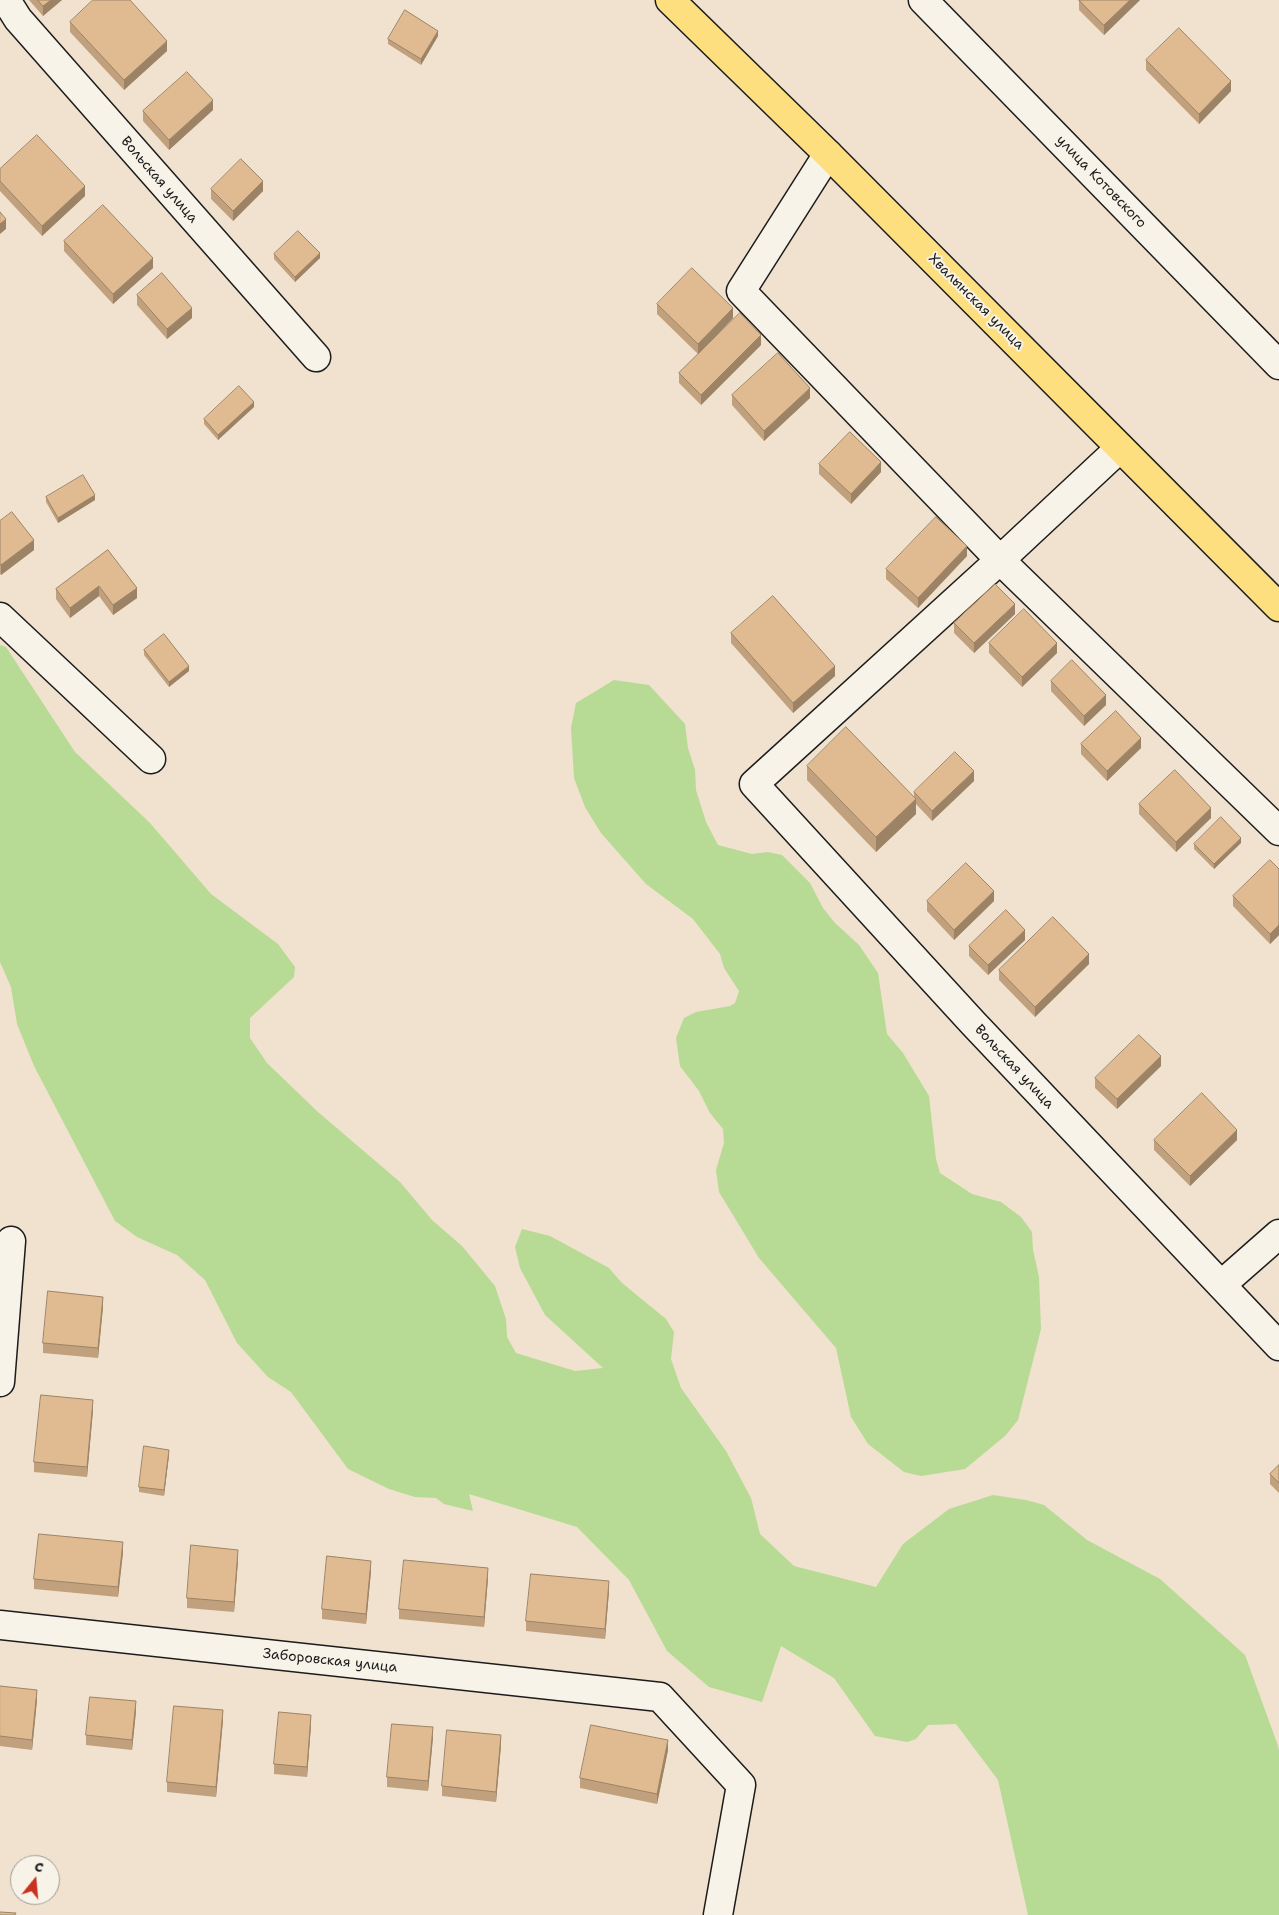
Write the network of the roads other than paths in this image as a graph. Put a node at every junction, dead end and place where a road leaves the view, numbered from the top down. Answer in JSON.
{"nodes":[{"id":1,"x":6,"y":0,"type":"edge"},
{"id":2,"x":670,"y":0,"type":"edge"},
{"id":3,"x":923,"y":0,"type":"edge"},
{"id":4,"x":828,"y":154,"type":"junction"},
{"id":5,"x":316,"y":357,"type":"dead end"},
{"id":6,"x":1279,"y":365,"type":"edge"},
{"id":7,"x":1120,"y":448,"type":"junction"},
{"id":8,"x":1000,"y":560,"type":"junction"},
{"id":9,"x":1279,"y":607,"type":"edge"},
{"id":10,"x":0,"y":617,"type":"edge"},
{"id":11,"x":151,"y":759,"type":"dead end"},
{"id":12,"x":1279,"y":831,"type":"edge"},
{"id":13,"x":1279,"y":1234,"type":"edge"},
{"id":14,"x":11,"y":1241,"type":"dead end"},
{"id":15,"x":1221,"y":1285,"type":"junction"},
{"id":16,"x":1279,"y":1346,"type":"edge"},
{"id":17,"x":0,"y":1382,"type":"edge"},
{"id":18,"x":0,"y":1625,"type":"edge"},
{"id":19,"x":718,"y":1915,"type":"edge"}],
"edges":[{"from":1,"to":5,"type":"street","name":"Вольская улица"},
{"from":2,"to":4,"type":"main road","name":"Хвалынская улица"},
{"from":3,"to":6,"type":"street","name":"улица Котовского"},
{"from":4,"to":7,"type":"main road","name":"Хвалынская улица"},
{"from":4,"to":8,"type":"street"},
{"from":7,"to":8,"type":"street"},
{"from":7,"to":9,"type":"main road","name":"Хвалынская улица"},
{"from":8,"to":12,"type":"street"},
{"from":8,"to":15,"type":"street","name":"Вольская улица"},
{"from":10,"to":11,"type":"street"},
{"from":13,"to":15,"type":"street"},
{"from":14,"to":17,"type":"street"},
{"from":15,"to":16,"type":"street","name":"Вольская улица"},
{"from":18,"to":19,"type":"street","name":"Заборовская улица"}]}
